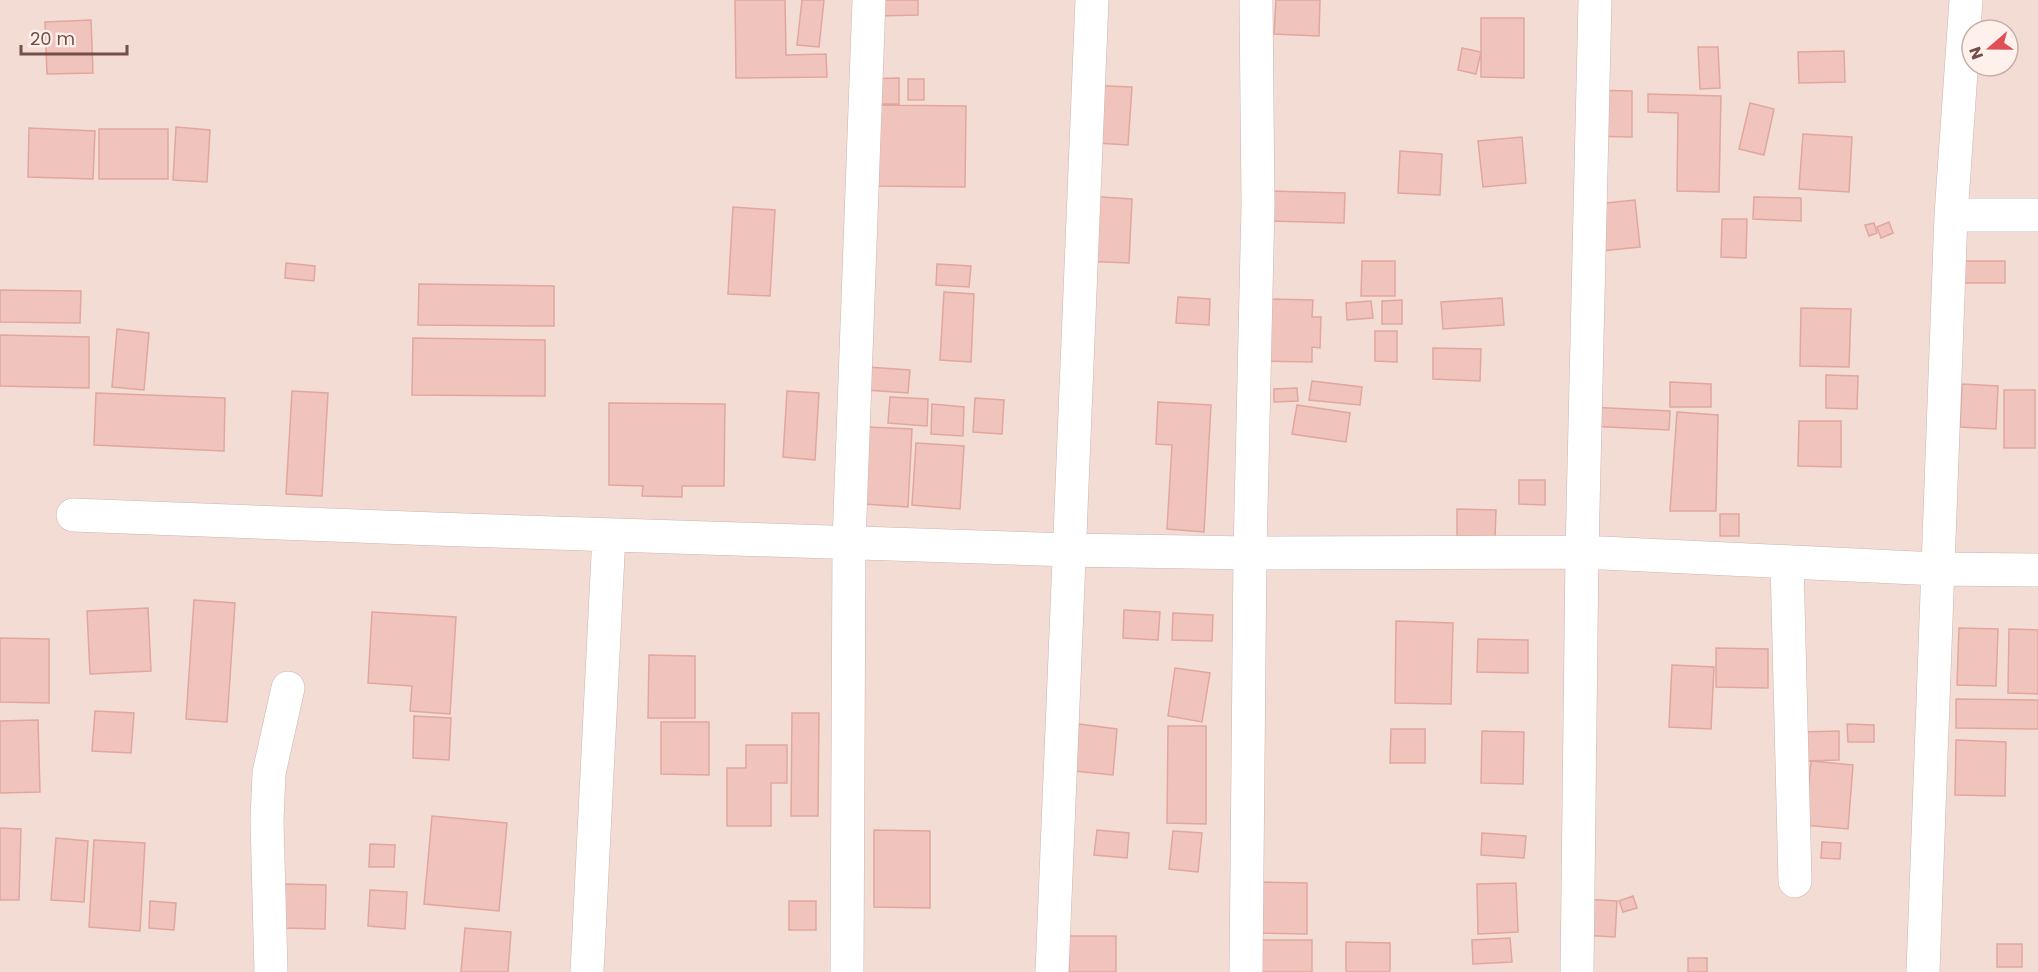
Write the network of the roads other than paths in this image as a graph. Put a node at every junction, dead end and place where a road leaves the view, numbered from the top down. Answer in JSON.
{"nodes":[{"id":1,"x":870,"y":0,"type":"edge"},
{"id":2,"x":1092,"y":0,"type":"edge"},
{"id":3,"x":1256,"y":0,"type":"edge"},
{"id":4,"x":1595,"y":0,"type":"edge"},
{"id":5,"x":1966,"y":0,"type":"edge"},
{"id":6,"x":1951,"y":215,"type":"junction"},
{"id":7,"x":2038,"y":215,"type":"edge"},
{"id":8,"x":73,"y":515,"type":"dead end"},
{"id":9,"x":609,"y":535,"type":"junction"},
{"id":10,"x":849,"y":543,"type":"junction"},
{"id":11,"x":1071,"y":550,"type":"junction"},
{"id":12,"x":1582,"y":552,"type":"junction"},
{"id":13,"x":1250,"y":553,"type":"junction"},
{"id":14,"x":1787,"y":562,"type":"junction"},
{"id":15,"x":1937,"y":569,"type":"junction"},
{"id":16,"x":2038,"y":570,"type":"edge"},
{"id":17,"x":288,"y":688,"type":"dead end"},
{"id":18,"x":1795,"y":881,"type":"dead end"},
{"id":19,"x":271,"y":972,"type":"edge"},
{"id":20,"x":587,"y":972,"type":"edge"},
{"id":21,"x":847,"y":972,"type":"edge"},
{"id":22,"x":1053,"y":972,"type":"edge"},
{"id":23,"x":1246,"y":972,"type":"edge"},
{"id":24,"x":1577,"y":972,"type":"edge"},
{"id":25,"x":1923,"y":972,"type":"edge"}],
"edges":[{"from":1,"to":10,"type":"street"},
{"from":2,"to":11,"type":"street"},
{"from":3,"to":13,"type":"street"},
{"from":4,"to":12,"type":"street"},
{"from":5,"to":6,"type":"street"},
{"from":6,"to":7,"type":"street"},
{"from":6,"to":15,"type":"street"},
{"from":8,"to":9,"type":"street"},
{"from":9,"to":10,"type":"street"},
{"from":9,"to":20,"type":"street"},
{"from":10,"to":11,"type":"street"},
{"from":10,"to":21,"type":"street"},
{"from":11,"to":13,"type":"street"},
{"from":11,"to":22,"type":"street"},
{"from":12,"to":13,"type":"street"},
{"from":12,"to":14,"type":"street"},
{"from":12,"to":24,"type":"street"},
{"from":13,"to":23,"type":"street"},
{"from":14,"to":15,"type":"street"},
{"from":14,"to":18,"type":"street"},
{"from":15,"to":16,"type":"street"},
{"from":15,"to":25,"type":"street"},
{"from":17,"to":19,"type":"street"}]}
